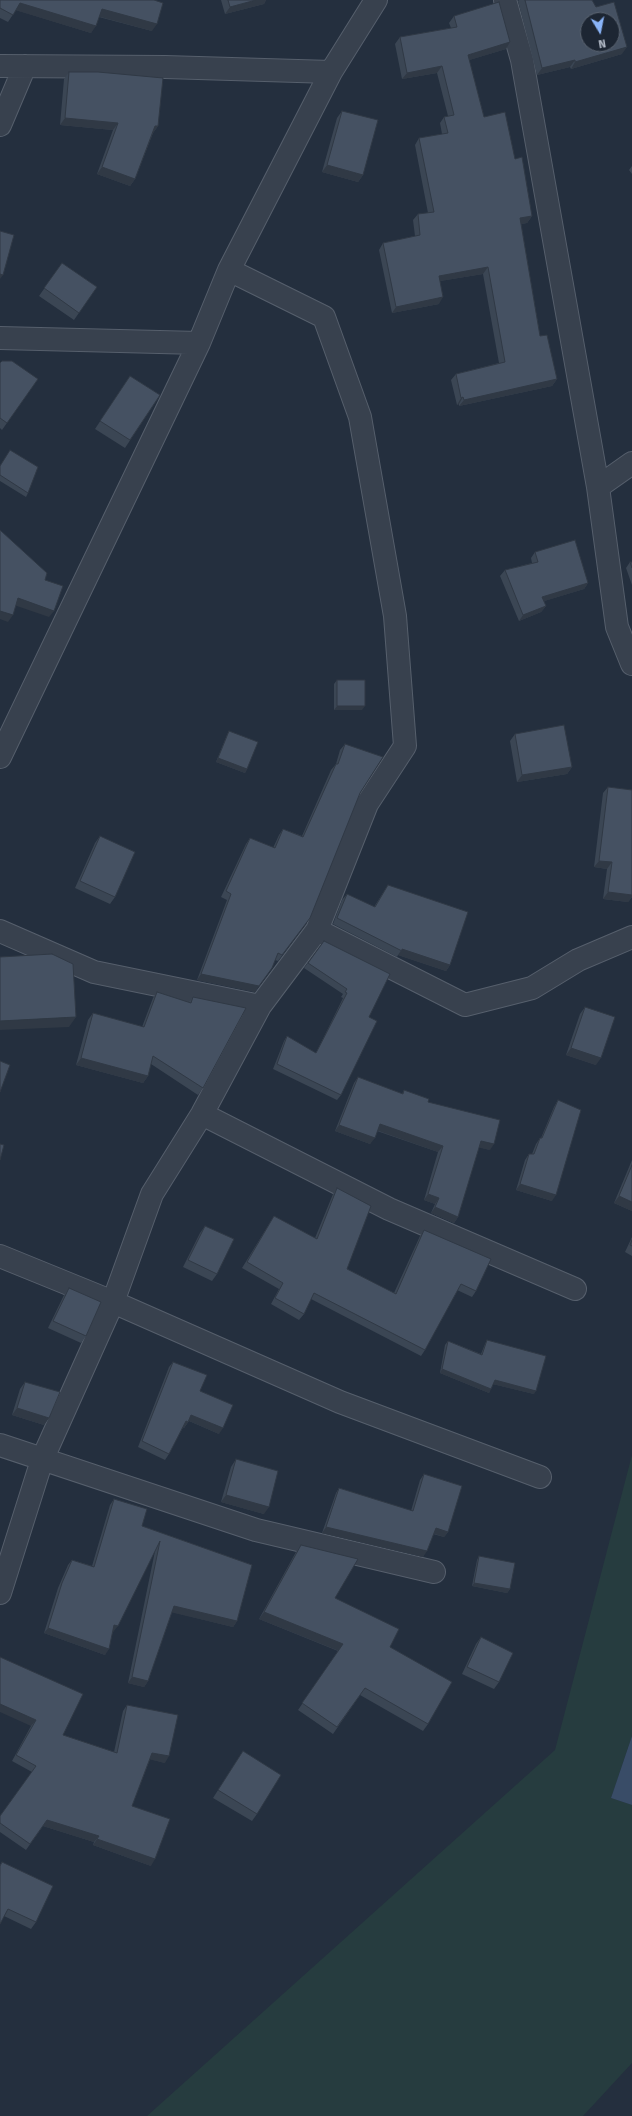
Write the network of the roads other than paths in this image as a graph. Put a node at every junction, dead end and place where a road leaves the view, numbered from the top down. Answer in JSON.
{"nodes":[{"id":1,"x":376,"y":0,"type":"edge"},
{"id":2,"x":505,"y":0,"type":"edge"},
{"id":3,"x":0,"y":66,"type":"edge"},
{"id":4,"x":25,"y":66,"type":"junction"},
{"id":5,"x":331,"y":72,"type":"junction"},
{"id":6,"x":0,"y":125,"type":"edge"},
{"id":7,"x":229,"y":270,"type":"junction"},
{"id":8,"x":0,"y":338,"type":"edge"},
{"id":9,"x":199,"y":343,"type":"junction"},
{"id":10,"x":632,"y":463,"type":"edge"},
{"id":11,"x":598,"y":487,"type":"junction"},
{"id":12,"x":632,"y":664,"type":"edge"},
{"id":13,"x":0,"y":757,"type":"edge"},
{"id":14,"x":317,"y":930,"type":"junction"},
{"id":15,"x":0,"y":931,"type":"edge"},
{"id":16,"x":632,"y":936,"type":"edge"},
{"id":17,"x":260,"y":1006,"type":"junction"},
{"id":18,"x":202,"y":1114,"type":"junction"},
{"id":19,"x":0,"y":1256,"type":"edge"},
{"id":20,"x":574,"y":1289,"type":"dead end"},
{"id":21,"x":112,"y":1302,"type":"junction"},
{"id":22,"x":0,"y":1445,"type":"edge"},
{"id":23,"x":42,"y":1460,"type":"junction"},
{"id":24,"x":540,"y":1477,"type":"dead end"},
{"id":25,"x":434,"y":1572,"type":"dead end"},
{"id":26,"x":0,"y":1593,"type":"edge"}],
"edges":[{"from":1,"to":5,"type":"street"},
{"from":2,"to":11,"type":"street"},
{"from":3,"to":4,"type":"street"},
{"from":4,"to":5,"type":"street"},
{"from":4,"to":6,"type":"street"},
{"from":5,"to":7,"type":"street"},
{"from":7,"to":9,"type":"street"},
{"from":7,"to":14,"type":"street"},
{"from":8,"to":9,"type":"street"},
{"from":9,"to":13,"type":"street"},
{"from":10,"to":11,"type":"street"},
{"from":11,"to":12,"type":"street"},
{"from":14,"to":16,"type":"street"},
{"from":14,"to":17,"type":"street"},
{"from":15,"to":17,"type":"street"},
{"from":17,"to":18,"type":"street"},
{"from":18,"to":20,"type":"street"},
{"from":18,"to":21,"type":"street"},
{"from":19,"to":21,"type":"street"},
{"from":21,"to":23,"type":"street"},
{"from":21,"to":24,"type":"street"},
{"from":22,"to":23,"type":"street"},
{"from":23,"to":25,"type":"street"},
{"from":23,"to":26,"type":"street"}]}
